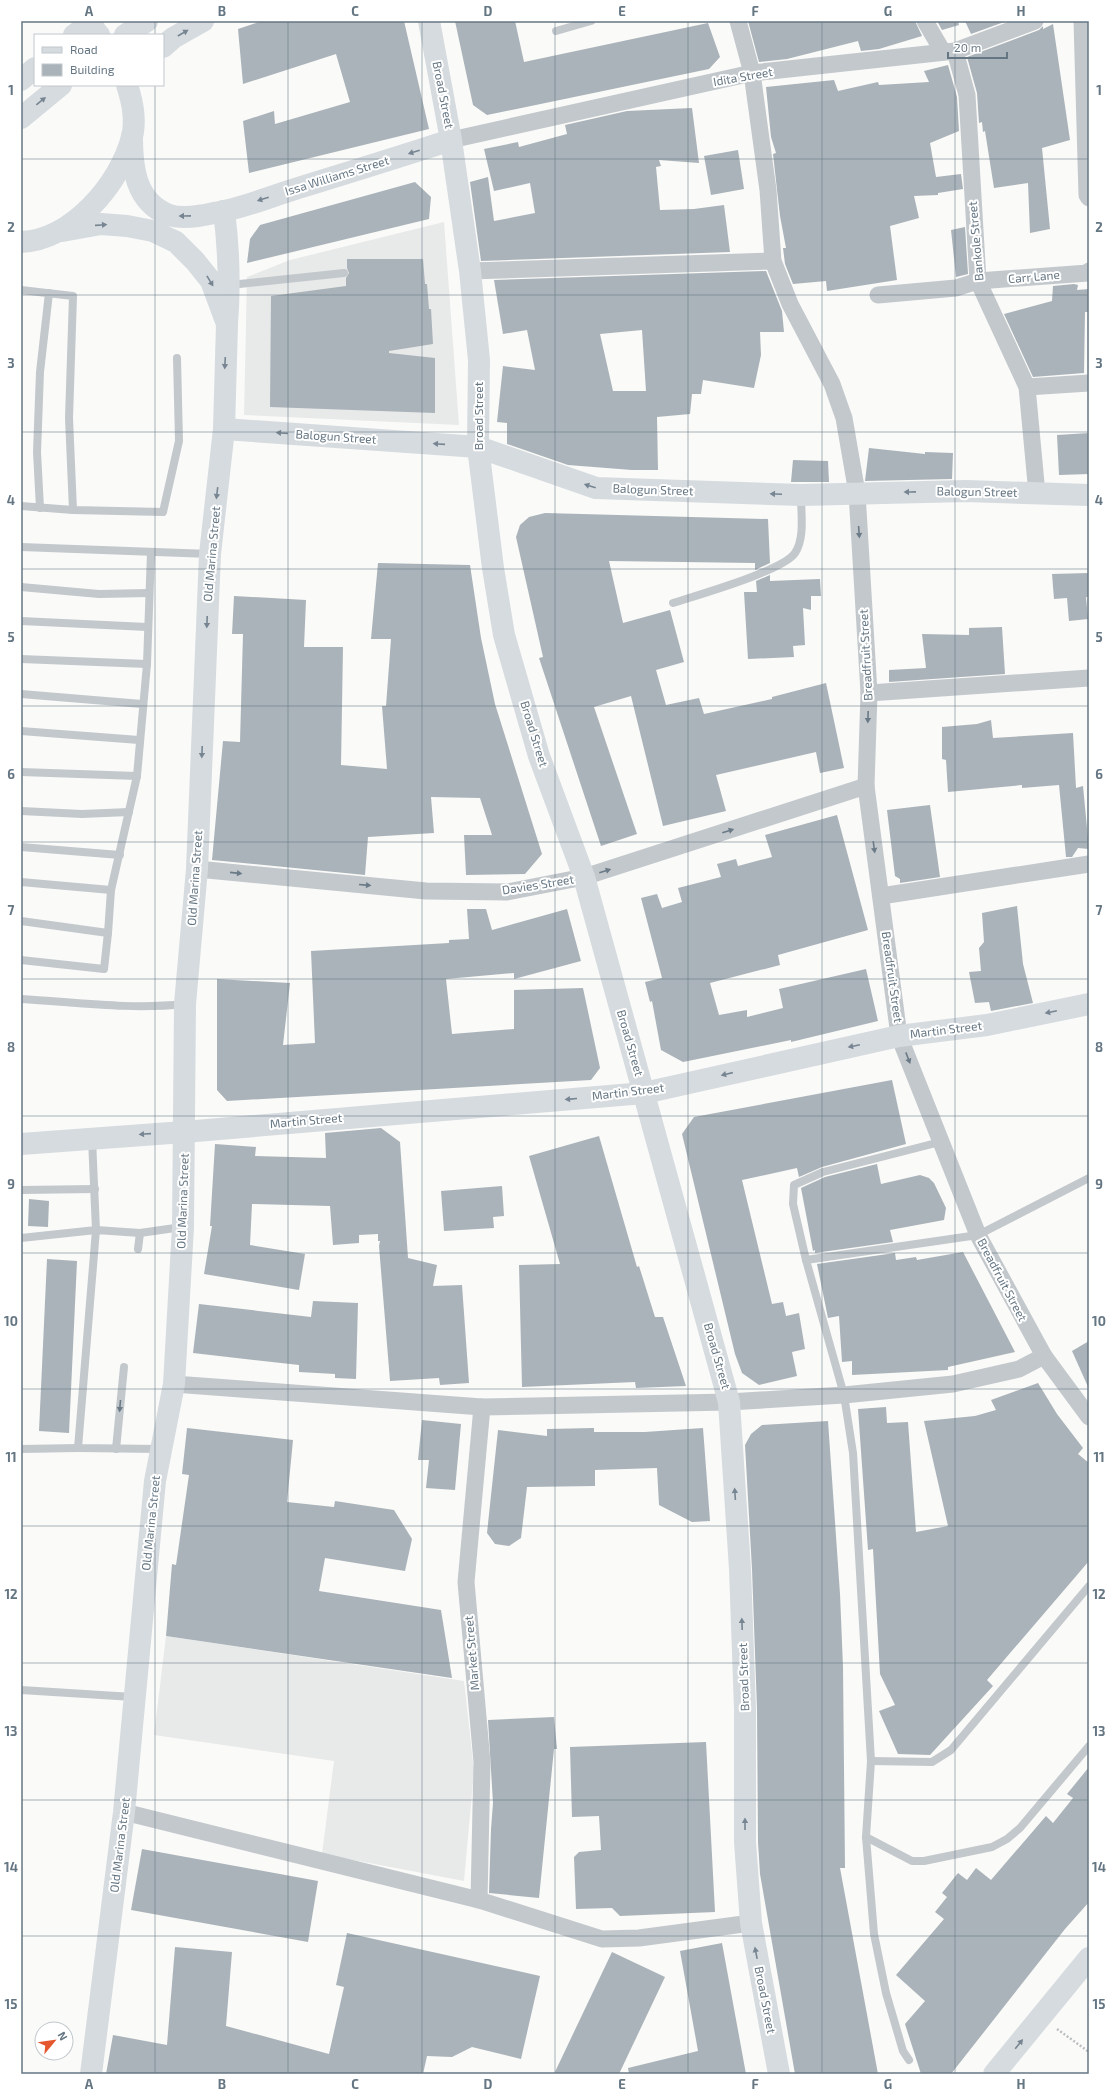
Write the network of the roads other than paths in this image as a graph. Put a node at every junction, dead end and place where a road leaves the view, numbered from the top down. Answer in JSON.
{"nodes":[{"id":1,"x":87,"y":21,"type":"edge"},
{"id":2,"x":93,"y":21,"type":"edge"},
{"id":3,"x":147,"y":21,"type":"edge"},
{"id":4,"x":203,"y":21,"type":"edge"},
{"id":5,"x":429,"y":21,"type":"edge"},
{"id":6,"x":591,"y":21,"type":"edge"},
{"id":7,"x":738,"y":21,"type":"edge"},
{"id":8,"x":925,"y":21,"type":"edge"},
{"id":9,"x":1035,"y":21,"type":"edge"},
{"id":10,"x":1082,"y":21,"type":"edge"},
{"id":11,"x":556,"y":31,"type":"dead end"},
{"id":12,"x":75,"y":34,"type":"edge"},
{"id":13,"x":98,"y":34,"type":"edge"},
{"id":14,"x":127,"y":34,"type":"edge"},
{"id":15,"x":164,"y":46,"type":"edge"},
{"id":16,"x":949,"y":51,"type":"junction"},
{"id":17,"x":34,"y":69,"type":"edge"},
{"id":18,"x":752,"y":73,"type":"junction"},
{"id":19,"x":21,"y":80,"type":"edge"},
{"id":20,"x":60,"y":86,"type":"edge"},
{"id":21,"x":127,"y":86,"type":"edge"},
{"id":22,"x":142,"y":86,"type":"edge"},
{"id":23,"x":21,"y":118,"type":"edge"},
{"id":24,"x":133,"y":128,"type":"junction"},
{"id":25,"x":451,"y":140,"type":"junction"},
{"id":26,"x":1088,"y":196,"type":"edge"},
{"id":27,"x":224,"y":211,"type":"junction"},
{"id":28,"x":62,"y":231,"type":"junction"},
{"id":29,"x":21,"y":242,"type":"edge"},
{"id":30,"x":773,"y":261,"type":"junction"},
{"id":31,"x":470,"y":271,"type":"junction"},
{"id":32,"x":1089,"y":271,"type":"edge"},
{"id":33,"x":344,"y":273,"type":"dead end"},
{"id":34,"x":978,"y":281,"type":"junction"},
{"id":35,"x":230,"y":285,"type":"junction"},
{"id":36,"x":21,"y":290,"type":"edge"},
{"id":37,"x":48,"y":293,"type":"junction"},
{"id":38,"x":878,"y":295,"type":"dead end"},
{"id":39,"x":227,"y":324,"type":"junction"},
{"id":40,"x":176,"y":358,"type":"dead end"},
{"id":41,"x":1089,"y":383,"type":"edge"},
{"id":42,"x":1027,"y":387,"type":"junction"},
{"id":43,"x":224,"y":429,"type":"junction"},
{"id":44,"x":478,"y":447,"type":"junction"},
{"id":45,"x":857,"y":493,"type":"junction"},
{"id":46,"x":1037,"y":494,"type":"junction"},
{"id":47,"x":801,"y":495,"type":"junction"},
{"id":48,"x":1089,"y":495,"type":"edge"},
{"id":49,"x":21,"y":506,"type":"edge"},
{"id":50,"x":40,"y":508,"type":"junction"},
{"id":51,"x":73,"y":510,"type":"junction"},
{"id":52,"x":21,"y":547,"type":"edge"},
{"id":53,"x":151,"y":553,"type":"junction"},
{"id":54,"x":210,"y":554,"type":"junction"},
{"id":55,"x":21,"y":587,"type":"edge"},
{"id":56,"x":149,"y":593,"type":"junction"},
{"id":57,"x":673,"y":603,"type":"dead end"},
{"id":58,"x":21,"y":621,"type":"edge"},
{"id":59,"x":147,"y":627,"type":"junction"},
{"id":60,"x":21,"y":659,"type":"edge"},
{"id":61,"x":147,"y":664,"type":"junction"},
{"id":62,"x":1089,"y":678,"type":"edge"},
{"id":63,"x":869,"y":693,"type":"junction"},
{"id":64,"x":21,"y":694,"type":"edge"},
{"id":65,"x":142,"y":704,"type":"junction"},
{"id":66,"x":21,"y":732,"type":"edge"},
{"id":67,"x":139,"y":740,"type":"junction"},
{"id":68,"x":21,"y":772,"type":"edge"},
{"id":69,"x":137,"y":776,"type":"junction"},
{"id":70,"x":866,"y":786,"type":"junction"},
{"id":71,"x":21,"y":811,"type":"edge"},
{"id":72,"x":129,"y":812,"type":"junction"},
{"id":73,"x":21,"y":847,"type":"edge"},
{"id":74,"x":120,"y":855,"type":"junction"},
{"id":75,"x":1089,"y":864,"type":"edge"},
{"id":76,"x":197,"y":869,"type":"junction"},
{"id":77,"x":584,"y":878,"type":"junction"},
{"id":78,"x":21,"y":882,"type":"edge"},
{"id":79,"x":111,"y":890,"type":"junction"},
{"id":80,"x":881,"y":896,"type":"junction"},
{"id":81,"x":21,"y":921,"type":"edge"},
{"id":82,"x":108,"y":933,"type":"junction"},
{"id":83,"x":21,"y":960,"type":"edge"},
{"id":84,"x":21,"y":999,"type":"edge"},
{"id":85,"x":185,"y":1004,"type":"junction"},
{"id":86,"x":1089,"y":1004,"type":"edge"},
{"id":87,"x":899,"y":1036,"type":"junction"},
{"id":88,"x":644,"y":1093,"type":"junction"},
{"id":89,"x":184,"y":1132,"type":"junction"},
{"id":90,"x":92,"y":1138,"type":"junction"},
{"id":91,"x":940,"y":1142,"type":"junction"},
{"id":92,"x":21,"y":1144,"type":"edge"},
{"id":93,"x":1089,"y":1178,"type":"edge"},
{"id":94,"x":95,"y":1189,"type":"junction"},
{"id":95,"x":21,"y":1190,"type":"edge"},
{"id":96,"x":183,"y":1227,"type":"junction"},
{"id":97,"x":96,"y":1230,"type":"junction"},
{"id":98,"x":140,"y":1233,"type":"junction"},
{"id":99,"x":978,"y":1235,"type":"junction"},
{"id":100,"x":21,"y":1238,"type":"edge"},
{"id":101,"x":138,"y":1249,"type":"dead end"},
{"id":102,"x":806,"y":1260,"type":"junction"},
{"id":103,"x":1044,"y":1356,"type":"junction"},
{"id":104,"x":124,"y":1367,"type":"dead end"},
{"id":105,"x":174,"y":1384,"type":"junction"},
{"id":106,"x":844,"y":1395,"type":"junction"},
{"id":107,"x":729,"y":1402,"type":"junction"},
{"id":108,"x":482,"y":1407,"type":"junction"},
{"id":109,"x":1089,"y":1417,"type":"edge"},
{"id":110,"x":78,"y":1448,"type":"junction"},
{"id":111,"x":116,"y":1449,"type":"junction"},
{"id":112,"x":21,"y":1450,"type":"edge"},
{"id":113,"x":161,"y":1450,"type":"junction"},
{"id":114,"x":1089,"y":1586,"type":"edge"},
{"id":115,"x":21,"y":1690,"type":"edge"},
{"id":116,"x":134,"y":1697,"type":"junction"},
{"id":117,"x":1089,"y":1746,"type":"edge"},
{"id":118,"x":871,"y":1761,"type":"junction"},
{"id":119,"x":124,"y":1812,"type":"junction"},
{"id":120,"x":866,"y":1837,"type":"junction"},
{"id":121,"x":479,"y":1900,"type":"junction"},
{"id":122,"x":751,"y":1922,"type":"junction"},
{"id":123,"x":1089,"y":1958,"type":"edge"},
{"id":124,"x":908,"y":2060,"type":"dead end"},
{"id":125,"x":91,"y":2074,"type":"edge"},
{"id":126,"x":779,"y":2074,"type":"edge"},
{"id":127,"x":994,"y":2074,"type":"edge"}],
"edges":[{"from":1,"to":13,"type":"main road"},
{"from":2,"to":12,"type":"main road"},
{"from":3,"to":14,"type":"main road"},
{"from":15,"to":4,"type":"main road","one_way":true},
{"from":5,"to":25,"type":"main road","name":"Broad Street"},
{"from":6,"to":11,"type":"lane"},
{"from":7,"to":18,"type":"street","name":"Breadfruit Street"},
{"from":8,"to":16,"type":"street","name":"Bankole Street"},
{"from":9,"to":16,"type":"street","name":"Idita Street"},
{"from":10,"to":26,"type":"street"},
{"from":16,"to":18,"type":"street","name":"Idita Street"},
{"from":16,"to":34,"type":"street","name":"Bankole Street"},
{"from":17,"to":19,"type":"main road"},
{"from":18,"to":25,"type":"street","name":"Idita Street"},
{"from":18,"to":30,"type":"street","name":"Breadfruit Street"},
{"from":23,"to":20,"type":"main road","one_way":true},
{"from":21,"to":24,"type":"main road"},
{"from":22,"to":24,"type":"main road"},
{"from":27,"to":24,"type":"main road","one_way":true},
{"from":24,"to":28,"type":"main road"},
{"from":25,"to":27,"type":"main road","name":"Issa Williams Street","one_way":true},
{"from":25,"to":31,"type":"main road","name":"Broad Street"},
{"from":27,"to":35,"type":"main road","name":"Old Marina Street"},
{"from":28,"to":29,"type":"main road","name":"Old Marina Street"},
{"from":28,"to":39,"type":"main road","name":"Old Marina Street","one_way":true},
{"from":30,"to":31,"type":"street"},
{"from":30,"to":45,"type":"street","name":"Breadfruit Street"},
{"from":31,"to":44,"type":"main road","name":"Broad Street"},
{"from":32,"to":34,"type":"street","name":"Carr Lane"},
{"from":33,"to":35,"type":"lane"},
{"from":34,"to":38,"type":"street","name":"Carr Lane"},
{"from":34,"to":42,"type":"street","name":"Bankole Street"},
{"from":35,"to":39,"type":"main road","name":"Old Marina Street"},
{"from":36,"to":37,"type":"lane"},
{"from":37,"to":50,"type":"lane"},
{"from":37,"to":51,"type":"lane"},
{"from":39,"to":43,"type":"main road","name":"Old Marina Street","one_way":true},
{"from":40,"to":51,"type":"lane"},
{"from":41,"to":42,"type":"street"},
{"from":42,"to":46,"type":"street","name":"Bankole Street"},
{"from":44,"to":43,"type":"main road","name":"Balogun Street","one_way":true},
{"from":43,"to":54,"type":"main road","name":"Old Marina Street","one_way":true},
{"from":47,"to":44,"type":"main road","name":"Balogun Street","one_way":true},
{"from":44,"to":77,"type":"main road","name":"Broad Street"},
{"from":46,"to":45,"type":"main road","name":"Balogun Street","one_way":true},
{"from":45,"to":47,"type":"main road","name":"Balogun Street"},
{"from":45,"to":63,"type":"street","name":"Breadfruit Street","one_way":true},
{"from":46,"to":48,"type":"main road","name":"Balogun Street"},
{"from":47,"to":57,"type":"lane"},
{"from":49,"to":50,"type":"lane"},
{"from":50,"to":51,"type":"lane"},
{"from":52,"to":53,"type":"lane"},
{"from":53,"to":54,"type":"lane"},
{"from":53,"to":56,"type":"lane"},
{"from":54,"to":76,"type":"main road","name":"Old Marina Street","one_way":true},
{"from":55,"to":56,"type":"lane"},
{"from":56,"to":59,"type":"lane"},
{"from":58,"to":59,"type":"lane"},
{"from":59,"to":61,"type":"lane"},
{"from":60,"to":61,"type":"lane"},
{"from":61,"to":65,"type":"lane"},
{"from":62,"to":63,"type":"street"},
{"from":63,"to":70,"type":"street","name":"Breadfruit Street","one_way":true},
{"from":64,"to":65,"type":"lane"},
{"from":65,"to":67,"type":"lane"},
{"from":66,"to":67,"type":"lane"},
{"from":67,"to":69,"type":"lane"},
{"from":68,"to":69,"type":"lane"},
{"from":69,"to":72,"type":"lane"},
{"from":77,"to":70,"type":"street","name":"Davies Street","one_way":true},
{"from":70,"to":80,"type":"street","name":"Breadfruit Street","one_way":true},
{"from":71,"to":72,"type":"lane"},
{"from":72,"to":74,"type":"lane"},
{"from":73,"to":74,"type":"lane"},
{"from":74,"to":79,"type":"lane"},
{"from":75,"to":80,"type":"street"},
{"from":76,"to":77,"type":"street","name":"Davies Street","one_way":true},
{"from":76,"to":85,"type":"main road","name":"Old Marina Street"},
{"from":77,"to":88,"type":"main road","name":"Broad Street"},
{"from":78,"to":79,"type":"lane"},
{"from":79,"to":82,"type":"lane"},
{"from":80,"to":87,"type":"street","name":"Breadfruit Street"},
{"from":81,"to":82,"type":"lane"},
{"from":82,"to":83,"type":"lane"},
{"from":84,"to":85,"type":"lane"},
{"from":85,"to":89,"type":"main road","name":"Old Marina Street"},
{"from":86,"to":87,"type":"main road","name":"Martin Street","one_way":true},
{"from":87,"to":88,"type":"main road","name":"Martin Street","one_way":true},
{"from":87,"to":91,"type":"street","name":"Breadfruit Street","one_way":true},
{"from":88,"to":89,"type":"main road","name":"Martin Street","one_way":true},
{"from":88,"to":107,"type":"main road","name":"Broad Street"},
{"from":89,"to":90,"type":"main road","name":"Martin Street","one_way":true},
{"from":89,"to":96,"type":"main road","name":"Old Marina Street"},
{"from":90,"to":92,"type":"main road","name":"Martin Street"},
{"from":90,"to":94,"type":"lane"},
{"from":91,"to":99,"type":"street","name":"Breadfruit Street"},
{"from":91,"to":102,"type":"lane"},
{"from":93,"to":99,"type":"lane"},
{"from":94,"to":95,"type":"lane"},
{"from":94,"to":97,"type":"lane"},
{"from":96,"to":98,"type":"lane"},
{"from":96,"to":105,"type":"main road","name":"Old Marina Street"},
{"from":97,"to":98,"type":"lane"},
{"from":97,"to":100,"type":"lane"},
{"from":97,"to":110,"type":"lane"},
{"from":98,"to":101,"type":"lane"},
{"from":99,"to":102,"type":"lane"},
{"from":99,"to":103,"type":"street","name":"Breadfruit Street"},
{"from":102,"to":106,"type":"lane"},
{"from":103,"to":106,"type":"street"},
{"from":103,"to":109,"type":"street","name":"Breadfruit Street"},
{"from":104,"to":111,"type":"lane","one_way":true},
{"from":105,"to":108,"type":"street"},
{"from":105,"to":113,"type":"main road","name":"Old Marina Street"},
{"from":106,"to":107,"type":"street"},
{"from":106,"to":118,"type":"lane"},
{"from":107,"to":108,"type":"street"},
{"from":122,"to":107,"type":"main road","name":"Broad Street","one_way":true},
{"from":108,"to":121,"type":"street","name":"Market Street"},
{"from":110,"to":111,"type":"lane"},
{"from":110,"to":112,"type":"lane"},
{"from":111,"to":113,"type":"lane"},
{"from":113,"to":116,"type":"main road","name":"Old Marina Street"},
{"from":114,"to":118,"type":"lane"},
{"from":115,"to":116,"type":"lane"},
{"from":116,"to":119,"type":"main road","name":"Old Marina Street"},
{"from":117,"to":120,"type":"lane"},
{"from":118,"to":120,"type":"lane"},
{"from":119,"to":121,"type":"street"},
{"from":119,"to":125,"type":"main road","name":"Old Marina Street"},
{"from":120,"to":124,"type":"lane"},
{"from":121,"to":122,"type":"street"},
{"from":126,"to":122,"type":"main road","name":"Broad Street","one_way":true},
{"from":127,"to":123,"type":"main road","one_way":true}]}
